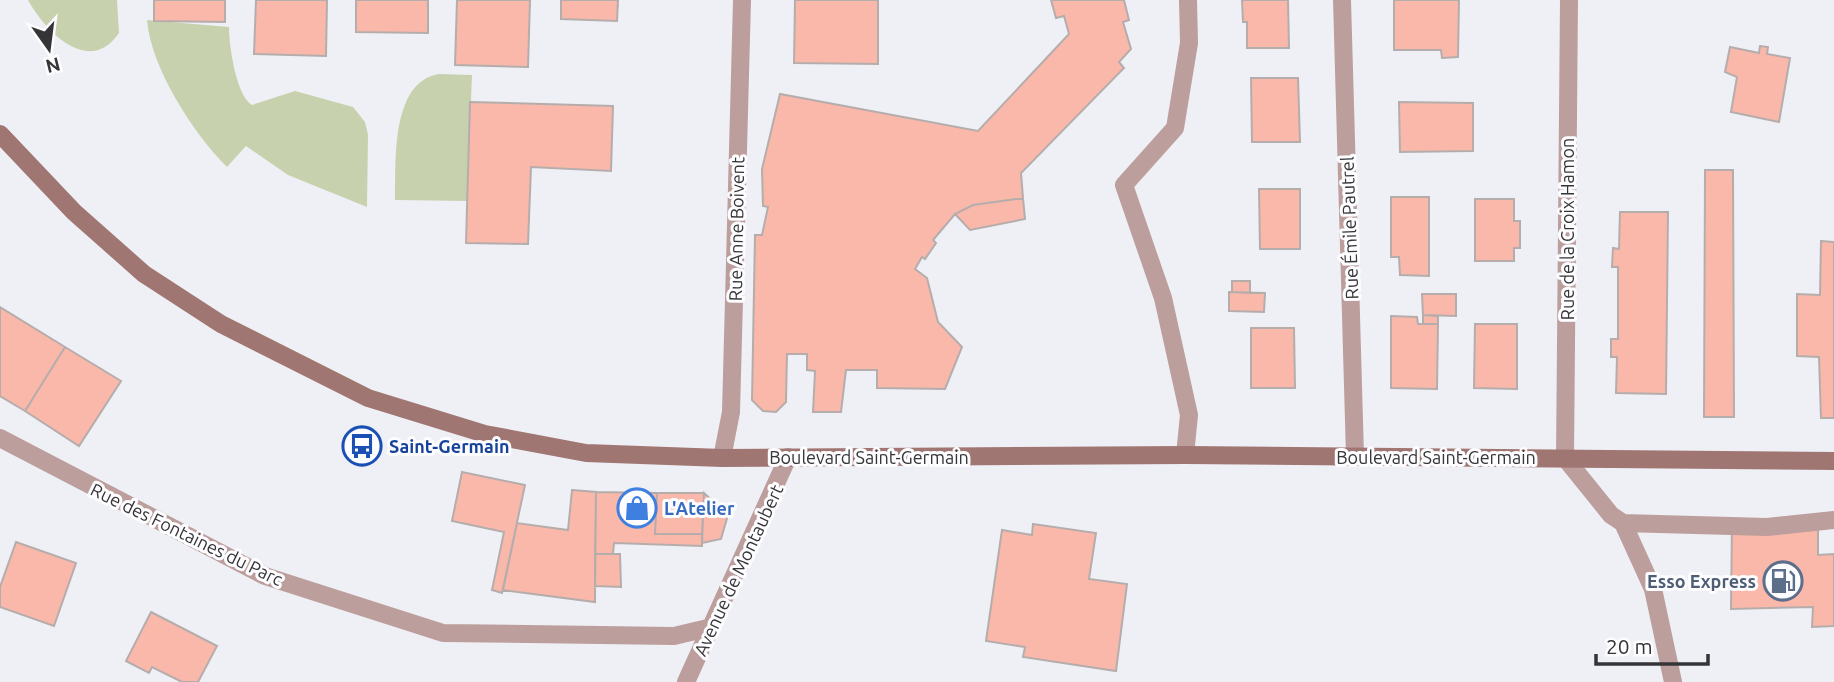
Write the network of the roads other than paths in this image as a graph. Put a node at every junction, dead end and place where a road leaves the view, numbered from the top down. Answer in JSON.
{"nodes":[{"id":1,"x":742,"y":0,"type":"edge"},
{"id":2,"x":1188,"y":0,"type":"edge"},
{"id":3,"x":1342,"y":0,"type":"edge"},
{"id":4,"x":1569,"y":0,"type":"edge"},
{"id":5,"x":0,"y":134,"type":"edge"},
{"id":6,"x":0,"y":438,"type":"edge"},
{"id":7,"x":1185,"y":455,"type":"junction"},
{"id":8,"x":1355,"y":456,"type":"junction"},
{"id":9,"x":788,"y":457,"type":"junction"},
{"id":10,"x":722,"y":458,"type":"junction"},
{"id":11,"x":1565,"y":458,"type":"junction"},
{"id":12,"x":1834,"y":461,"type":"edge"},
{"id":13,"x":1834,"y":520,"type":"edge"},
{"id":14,"x":1623,"y":523,"type":"junction"},
{"id":15,"x":712,"y":627,"type":"junction"},
{"id":16,"x":686,"y":682,"type":"edge"},
{"id":17,"x":1673,"y":682,"type":"edge"}],
"edges":[{"from":1,"to":10,"type":"street","name":"Rue Anne Boivent"},
{"from":2,"to":7,"type":"street"},
{"from":3,"to":8,"type":"street","name":"Rue Émile Pautrel"},
{"from":4,"to":11,"type":"street","name":"Rue de la Croix Hamon"},
{"from":5,"to":10,"type":"main road","name":"Boulevard Saint-Germain"},
{"from":6,"to":15,"type":"street","name":"Rue des Fontaines du Parc"},
{"from":7,"to":8,"type":"main road","name":"Boulevard Saint-Germain"},
{"from":7,"to":9,"type":"main road","name":"Boulevard Saint-Germain"},
{"from":8,"to":11,"type":"main road","name":"Boulevard Saint-Germain"},
{"from":9,"to":10,"type":"main road","name":"Boulevard Saint-Germain"},
{"from":9,"to":15,"type":"street","name":"Avenue de Montaubert"},
{"from":11,"to":12,"type":"main road","name":"Boulevard Saint-Germain"},
{"from":11,"to":14,"type":"street"},
{"from":13,"to":14,"type":"street"},
{"from":14,"to":17,"type":"street"},
{"from":15,"to":16,"type":"street","name":"Avenue de Montaubert"}]}
